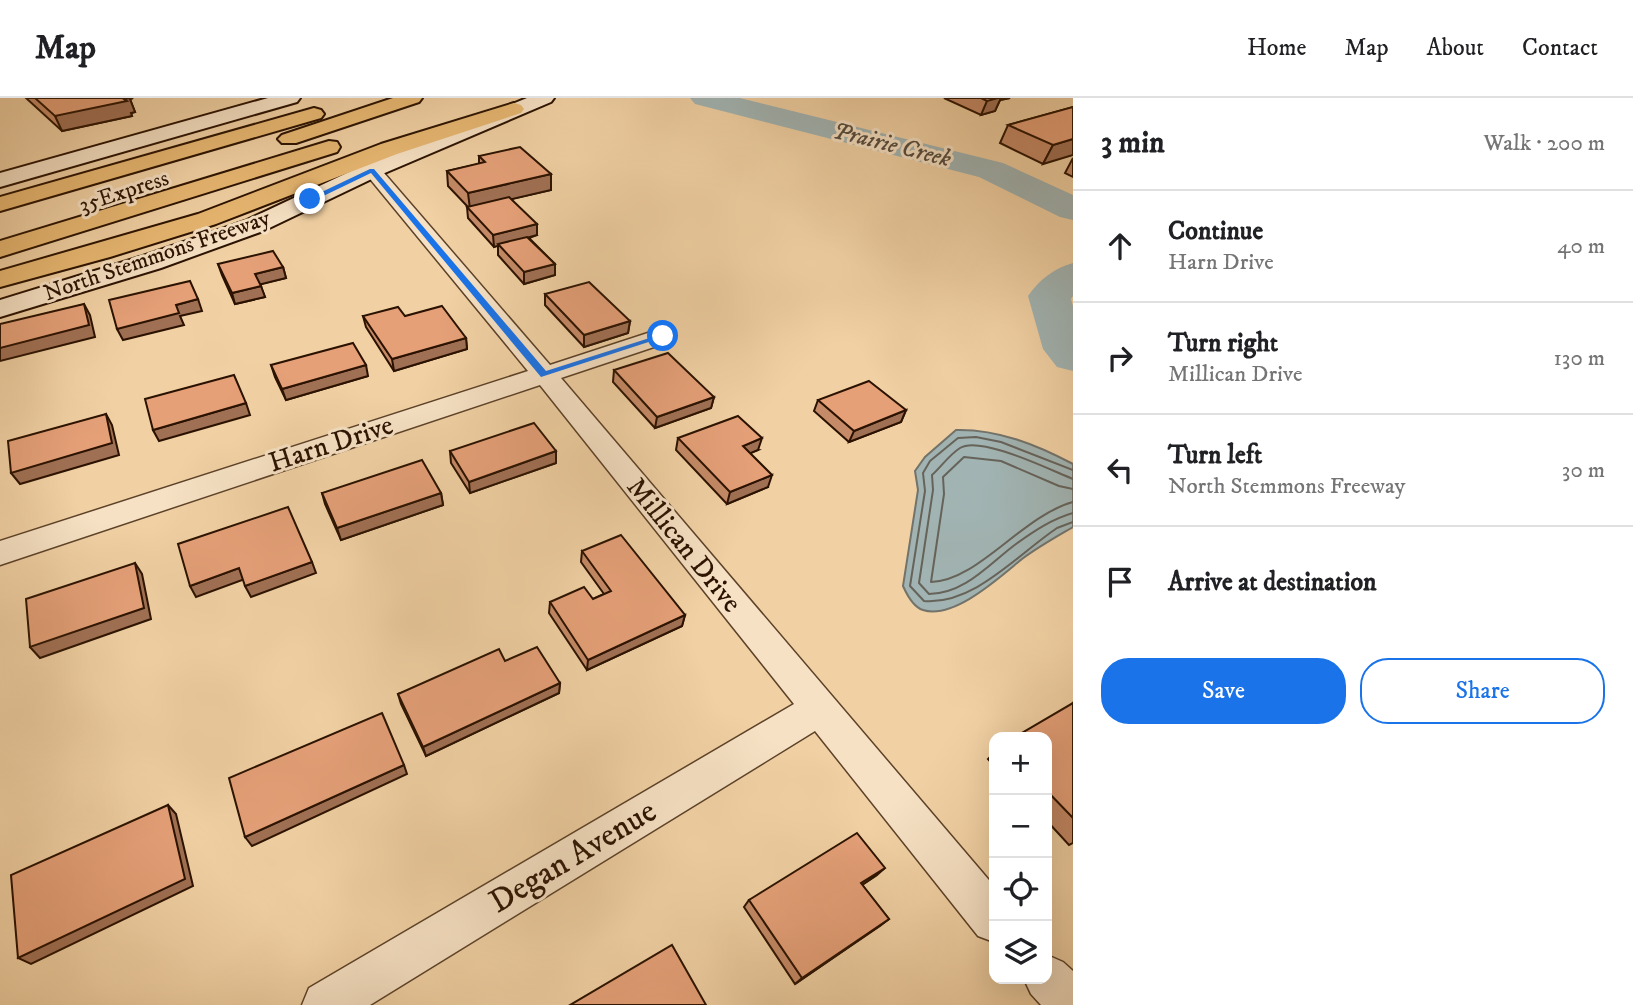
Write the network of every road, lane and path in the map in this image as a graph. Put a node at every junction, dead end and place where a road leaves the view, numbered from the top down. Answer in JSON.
{"nodes":[{"id":1,"x":290,"y":98,"type":"edge"},
{"id":2,"x":366,"y":98,"type":"edge"},
{"id":3,"x":480,"y":98,"type":"edge"},
{"id":4,"x":544,"y":98,"type":"edge"},
{"id":5,"x":421,"y":100,"type":"edge"},
{"id":6,"x":514,"y":109,"type":"junction"},
{"id":7,"x":264,"y":128,"type":"junction"},
{"id":8,"x":372,"y":170,"type":"junction"},
{"id":9,"x":0,"y":180,"type":"edge"},
{"id":10,"x":0,"y":204,"type":"edge"},
{"id":11,"x":0,"y":218,"type":"edge"},
{"id":12,"x":0,"y":230,"type":"edge"},
{"id":13,"x":0,"y":249,"type":"edge"},
{"id":14,"x":0,"y":279,"type":"edge"},
{"id":15,"x":0,"y":309,"type":"edge"},
{"id":16,"x":663,"y":336,"type":"dead end"},
{"id":17,"x":545,"y":375,"type":"junction"},
{"id":18,"x":0,"y":553,"type":"edge"},
{"id":19,"x":819,"y":709,"type":"junction"},
{"id":20,"x":989,"y":914,"type":"edge"},
{"id":21,"x":1052,"y":983,"type":"edge"},
{"id":22,"x":1073,"y":1003,"type":"edge"},
{"id":23,"x":326,"y":1005,"type":"edge"}],
"edges":[{"from":1,"to":9,"type":"main road"},
{"from":2,"to":7,"type":"highway"},
{"from":3,"to":13,"type":"highway","name":"North Stemmons Freeway"},
{"from":4,"to":6,"type":"main road","name":"North Stemmons Freeway"},
{"from":5,"to":12,"type":"highway","name":"35Express"},
{"from":6,"to":8,"type":"main road","name":"North Stemmons Freeway"},
{"from":6,"to":14,"type":"highway"},
{"from":7,"to":10,"type":"highway"},
{"from":7,"to":11,"type":"highway"},
{"from":8,"to":15,"type":"main road","name":"North Stemmons Freeway"},
{"from":8,"to":17,"type":"street","name":"Millican Drive"},
{"from":16,"to":17,"type":"street","name":"Harn Drive"},
{"from":17,"to":18,"type":"street","name":"Harn Drive"},
{"from":17,"to":19,"type":"street","name":"Millican Drive"},
{"from":19,"to":20,"type":"street","name":"Millican Drive"},
{"from":19,"to":23,"type":"street","name":"Degan Avenue"},
{"from":21,"to":22,"type":"street"}]}
